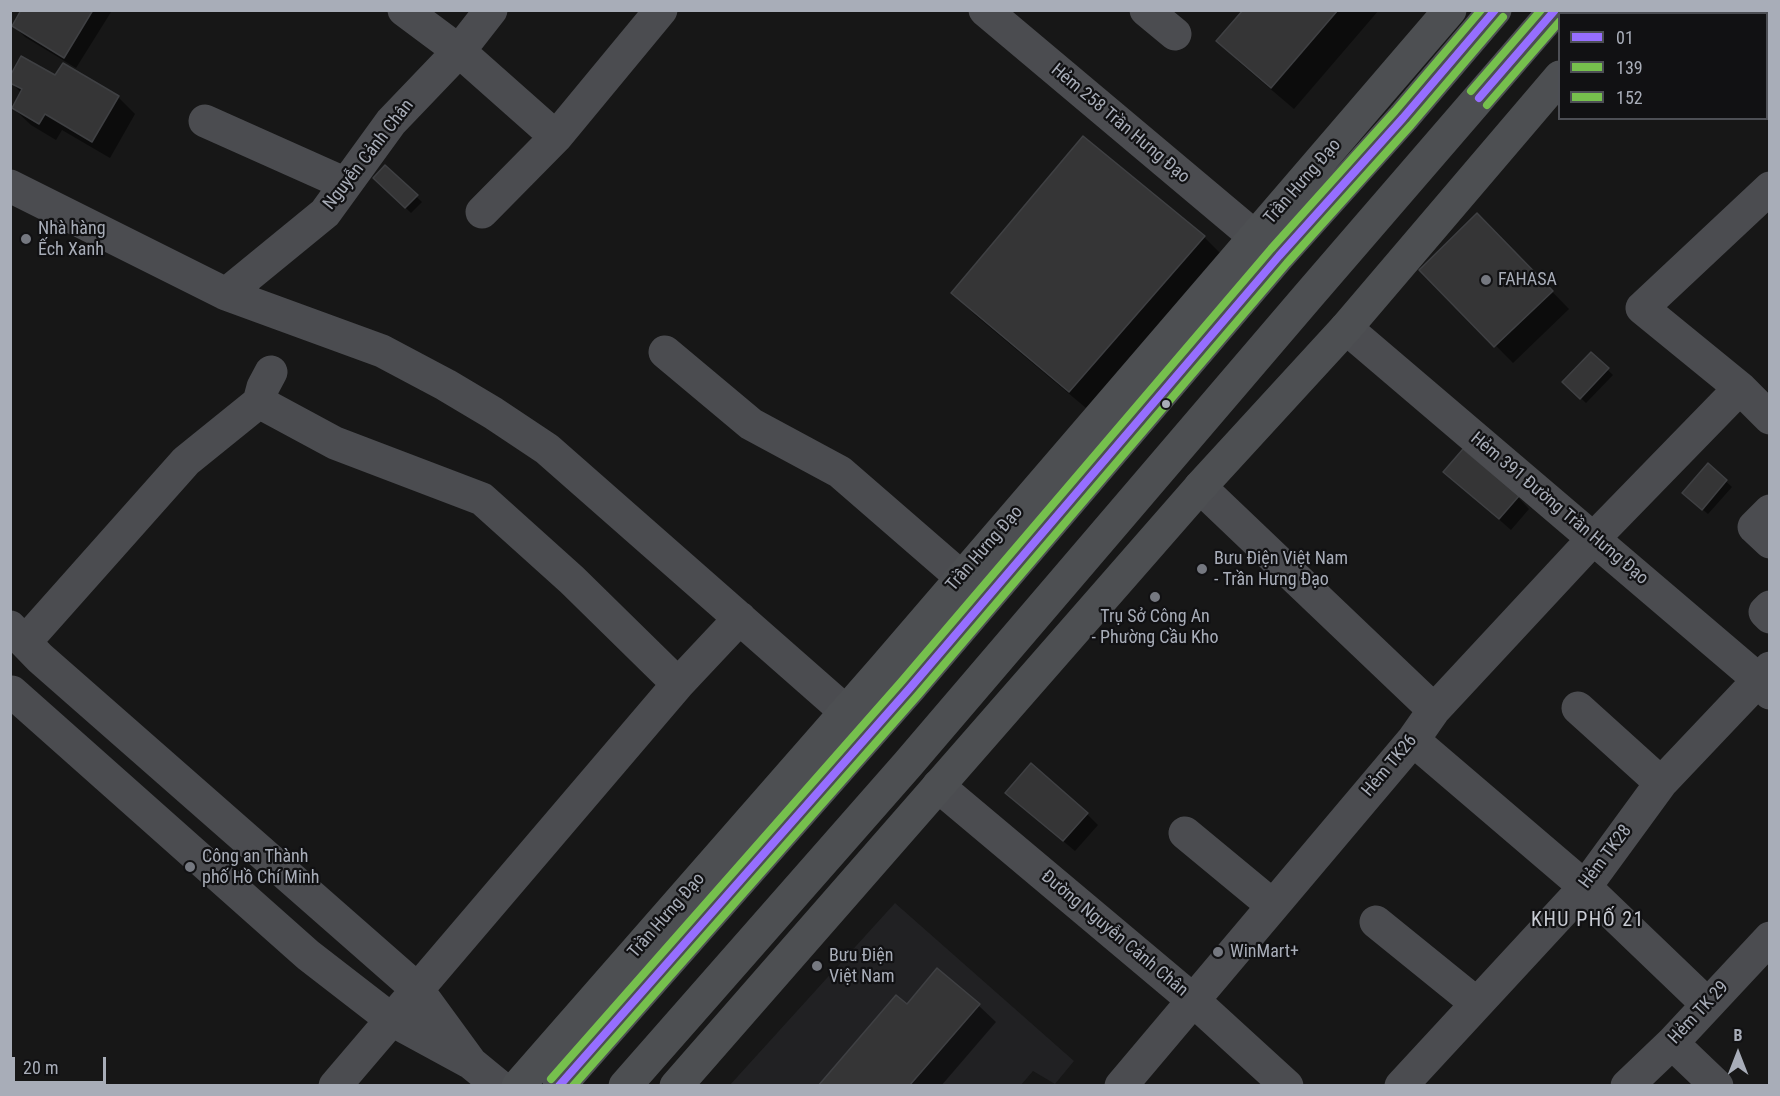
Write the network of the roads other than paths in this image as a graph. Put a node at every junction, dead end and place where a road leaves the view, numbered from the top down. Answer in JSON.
{"nodes":[{"id":1,"x":404,"y":10,"type":"edge"},
{"id":2,"x":491,"y":10,"type":"edge"},
{"id":3,"x":661,"y":10,"type":"edge"},
{"id":4,"x":985,"y":10,"type":"edge"},
{"id":5,"x":1146,"y":10,"type":"edge"},
{"id":6,"x":1450,"y":10,"type":"edge"},
{"id":7,"x":1495,"y":10,"type":"edge"},
{"id":8,"x":1556,"y":13,"type":"edge"},
{"id":9,"x":1175,"y":34,"type":"dead end"},
{"id":10,"x":459,"y":51,"type":"junction"},
{"id":11,"x":1405,"y":64,"type":"junction"},
{"id":12,"x":1558,"y":79,"type":"edge"},
{"id":13,"x":1431,"y":86,"type":"junction"},
{"id":14,"x":1465,"y":114,"type":"junction"},
{"id":15,"x":205,"y":121,"type":"dead end"},
{"id":16,"x":556,"y":137,"type":"junction"},
{"id":17,"x":1503,"y":145,"type":"junction"},
{"id":18,"x":346,"y":184,"type":"junction"},
{"id":19,"x":10,"y":186,"type":"edge"},
{"id":20,"x":1770,"y":188,"type":"edge"},
{"id":21,"x":1306,"y":202,"type":"junction"},
{"id":22,"x":482,"y":212,"type":"dead end"},
{"id":23,"x":1267,"y":246,"type":"junction"},
{"id":24,"x":226,"y":294,"type":"junction"},
{"id":25,"x":1308,"y":295,"type":"junction"},
{"id":26,"x":1218,"y":304,"type":"junction"},
{"id":27,"x":1346,"y":328,"type":"junction"},
{"id":28,"x":1265,"y":346,"type":"junction"},
{"id":29,"x":665,"y":352,"type":"dead end"},
{"id":30,"x":271,"y":372,"type":"dead end"},
{"id":31,"x":1301,"y":377,"type":"junction"},
{"id":32,"x":1740,"y":388,"type":"junction"},
{"id":33,"x":259,"y":402,"type":"junction"},
{"id":34,"x":1770,"y":418,"type":"edge"},
{"id":35,"x":1076,"y":444,"type":"junction"},
{"id":36,"x":1101,"y":464,"type":"junction"},
{"id":37,"x":1200,"y":488,"type":"junction"},
{"id":38,"x":1770,"y":511,"type":"edge"},
{"id":39,"x":1594,"y":538,"type":"junction"},
{"id":40,"x":1770,"y":542,"type":"edge"},
{"id":41,"x":962,"y":577,"type":"junction"},
{"id":42,"x":987,"y":597,"type":"junction"},
{"id":43,"x":1770,"y":607,"type":"edge"},
{"id":44,"x":1770,"y":617,"type":"edge"},
{"id":45,"x":740,"y":618,"type":"junction"},
{"id":46,"x":25,"y":642,"type":"edge"},
{"id":47,"x":1766,"y":680,"type":"edge"},
{"id":48,"x":678,"y":684,"type":"junction"},
{"id":49,"x":11,"y":693,"type":"edge"},
{"id":50,"x":1578,"y":708,"type":"dead end"},
{"id":51,"x":845,"y":711,"type":"junction"},
{"id":52,"x":1434,"y":711,"type":"junction"},
{"id":53,"x":116,"y":724,"type":"junction"},
{"id":54,"x":870,"y":734,"type":"junction"},
{"id":55,"x":1413,"y":740,"type":"junction"},
{"id":56,"x":83,"y":755,"type":"junction"},
{"id":57,"x":908,"y":764,"type":"junction"},
{"id":58,"x":1661,"y":783,"type":"junction"},
{"id":59,"x":938,"y":786,"type":"junction"},
{"id":60,"x":192,"y":790,"type":"junction"},
{"id":61,"x":162,"y":824,"type":"junction"},
{"id":62,"x":1185,"y":833,"type":"dead end"},
{"id":63,"x":272,"y":860,"type":"junction"},
{"id":64,"x":1585,"y":886,"type":"junction"},
{"id":65,"x":242,"y":897,"type":"junction"},
{"id":66,"x":1272,"y":905,"type":"junction"},
{"id":67,"x":686,"y":918,"type":"junction"},
{"id":68,"x":772,"y":918,"type":"junction"},
{"id":69,"x":339,"y":920,"type":"junction"},
{"id":70,"x":1376,"y":922,"type":"dead end"},
{"id":71,"x":1770,"y":938,"type":"edge"},
{"id":72,"x":803,"y":941,"type":"junction"},
{"id":73,"x":308,"y":955,"type":"junction"},
{"id":74,"x":417,"y":989,"type":"junction"},
{"id":75,"x":1194,"y":1001,"type":"junction"},
{"id":76,"x":1476,"y":1003,"type":"junction"},
{"id":77,"x":1707,"y":1004,"type":"junction"},
{"id":78,"x":392,"y":1020,"type":"junction"},
{"id":79,"x":586,"y":1032,"type":"junction"},
{"id":80,"x":1672,"y":1043,"type":"junction"},
{"id":81,"x":471,"y":1063,"type":"junction"},
{"id":82,"x":641,"y":1080,"type":"edge"},
{"id":83,"x":335,"y":1086,"type":"edge"},
{"id":84,"x":499,"y":1086,"type":"edge"},
{"id":85,"x":518,"y":1086,"type":"edge"},
{"id":86,"x":559,"y":1086,"type":"edge"},
{"id":87,"x":676,"y":1086,"type":"edge"},
{"id":88,"x":1121,"y":1086,"type":"edge"},
{"id":89,"x":1287,"y":1086,"type":"edge"},
{"id":90,"x":1401,"y":1086,"type":"edge"},
{"id":91,"x":1627,"y":1086,"type":"edge"},
{"id":92,"x":1717,"y":1086,"type":"edge"}],
"edges":[{"from":1,"to":10,"type":"street"},
{"from":2,"to":10,"type":"street","name":"Nguyễn Cảnh Chân"},
{"from":3,"to":16,"type":"street"},
{"from":4,"to":23,"type":"street","name":"Hẻm 258 Trần Hưng Đạo"},
{"from":5,"to":9,"type":"street"},
{"from":6,"to":11,"type":"main road","name":"Trần Hưng Đạo"},
{"from":7,"to":13,"type":"main road","name":"Trần Hưng Đạo"},
{"from":8,"to":14,"type":"main road"},
{"from":10,"to":16,"type":"street"},
{"from":10,"to":18,"type":"street","name":"Nguyễn Cảnh Chân"},
{"from":11,"to":13,"type":"main road"},
{"from":11,"to":21,"type":"main road","name":"Trần Hưng Đạo"},
{"from":12,"to":17,"type":"main road"},
{"from":13,"to":14,"type":"main road"},
{"from":13,"to":21,"type":"main road","name":"Trần Hưng Đạo"},
{"from":14,"to":17,"type":"main road"},
{"from":14,"to":25,"type":"main road"},
{"from":15,"to":18,"type":"street"},
{"from":16,"to":22,"type":"street"},
{"from":17,"to":27,"type":"main road"},
{"from":18,"to":24,"type":"street","name":"Nguyễn Cảnh Chân"},
{"from":19,"to":24,"type":"street"},
{"from":20,"to":32,"type":"street"},
{"from":21,"to":23,"type":"main road","name":"Trần Hưng Đạo"},
{"from":23,"to":26,"type":"main road","name":"Trần Hưng Đạo"},
{"from":24,"to":45,"type":"street"},
{"from":25,"to":27,"type":"main road"},
{"from":25,"to":28,"type":"main road"},
{"from":26,"to":35,"type":"main road","name":"Trần Hưng Đạo"},
{"from":26,"to":36,"type":"main road","name":"Trần Hưng Đạo"},
{"from":27,"to":31,"type":"main road"},
{"from":27,"to":39,"type":"street","name":"Hẻm 391 Đường Trần Hưng Ðạo"},
{"from":28,"to":31,"type":"main road"},
{"from":28,"to":57,"type":"main road"},
{"from":29,"to":41,"type":"street"},
{"from":30,"to":33,"type":"street"},
{"from":31,"to":37,"type":"main road"},
{"from":32,"to":34,"type":"street"},
{"from":32,"to":39,"type":"street","name":"Hẻm TK26"},
{"from":33,"to":46,"type":"street"},
{"from":33,"to":48,"type":"street"},
{"from":35,"to":36,"type":"main road"},
{"from":35,"to":41,"type":"main road","name":"Trần Hưng Đạo"},
{"from":36,"to":42,"type":"main road","name":"Trần Hưng Đạo"},
{"from":37,"to":52,"type":"street"},
{"from":37,"to":59,"type":"main road"},
{"from":38,"to":40,"type":"street"},
{"from":39,"to":47,"type":"street","name":"Hẻm 391 Đường Trần Hưng Ðạo"},
{"from":39,"to":52,"type":"street","name":"Hẻm TK26"},
{"from":41,"to":42,"type":"main road"},
{"from":41,"to":51,"type":"main road","name":"Trần Hưng Đạo"},
{"from":42,"to":54,"type":"main road","name":"Trần Hưng Đạo"},
{"from":43,"to":44,"type":"street"},
{"from":45,"to":48,"type":"street"},
{"from":45,"to":51,"type":"street"},
{"from":46,"to":49,"type":"street"},
{"from":46,"to":53,"type":"street"},
{"from":47,"to":58,"type":"street","name":"Hẻm TK28"},
{"from":48,"to":74,"type":"street"},
{"from":49,"to":56,"type":"street"},
{"from":50,"to":58,"type":"street"},
{"from":51,"to":54,"type":"main road"},
{"from":51,"to":67,"type":"main road","name":"Trần Hưng Đạo"},
{"from":52,"to":55,"type":"street","name":"Hẻm TK26"},
{"from":53,"to":56,"type":"street"},
{"from":53,"to":60,"type":"street"},
{"from":54,"to":57,"type":"main road"},
{"from":54,"to":67,"type":"main road","name":"Trần Hưng Đạo"},
{"from":55,"to":64,"type":"street"},
{"from":55,"to":66,"type":"street","name":"Hẻm TK26"},
{"from":56,"to":61,"type":"street"},
{"from":57,"to":59,"type":"main road"},
{"from":57,"to":68,"type":"main road"},
{"from":58,"to":64,"type":"street","name":"Hẻm TK28"},
{"from":59,"to":72,"type":"main road"},
{"from":59,"to":75,"type":"street","name":"Đường Nguyễn Cảnh Chân"},
{"from":60,"to":61,"type":"street"},
{"from":60,"to":63,"type":"street"},
{"from":61,"to":65,"type":"street"},
{"from":62,"to":66,"type":"street"},
{"from":63,"to":65,"type":"street"},
{"from":63,"to":69,"type":"street"},
{"from":64,"to":76,"type":"street","name":"Hẻm TK28"},
{"from":64,"to":77,"type":"street"},
{"from":65,"to":73,"type":"street"},
{"from":66,"to":75,"type":"street","name":"Hẻm TK26"},
{"from":67,"to":79,"type":"main road","name":"Trần Hưng Đạo"},
{"from":68,"to":72,"type":"main road"},
{"from":68,"to":82,"type":"main road"},
{"from":69,"to":73,"type":"street"},
{"from":69,"to":74,"type":"street"},
{"from":70,"to":76,"type":"street"},
{"from":71,"to":77,"type":"street","name":"Hẻm TK 29"},
{"from":72,"to":87,"type":"main road"},
{"from":73,"to":78,"type":"street"},
{"from":74,"to":78,"type":"street"},
{"from":74,"to":81,"type":"street"},
{"from":75,"to":88,"type":"street","name":"Hẻm TK26"},
{"from":75,"to":89,"type":"street","name":"Đường Nguyễn Cảnh Chân"},
{"from":76,"to":90,"type":"street","name":"Hẻm TK28"},
{"from":77,"to":80,"type":"street","name":"Hẻm TK 29"},
{"from":78,"to":81,"type":"street"},
{"from":78,"to":83,"type":"street"},
{"from":79,"to":85,"type":"main road","name":"Trần Hưng Đạo"},
{"from":79,"to":86,"type":"main road","name":"Trần Hưng Đạo"},
{"from":80,"to":91,"type":"street","name":"Hẻm TK 29"},
{"from":80,"to":92,"type":"street"},
{"from":81,"to":84,"type":"street"}]}
